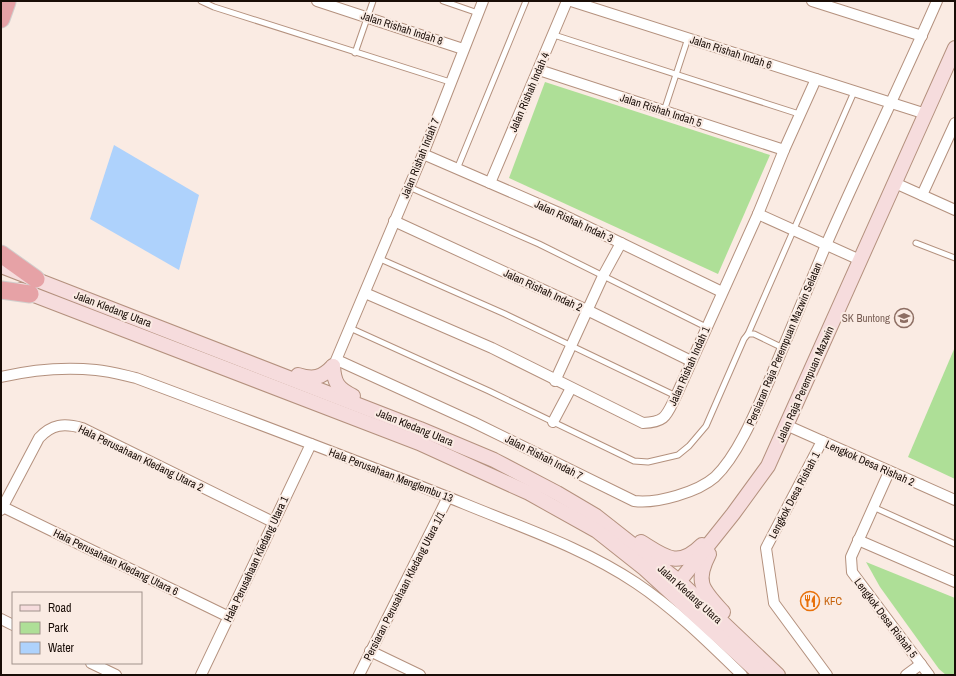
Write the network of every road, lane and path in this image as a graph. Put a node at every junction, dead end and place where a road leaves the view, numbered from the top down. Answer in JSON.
{"nodes":[{"id":1,"x":201,"y":1,"type":"edge"},
{"id":2,"x":317,"y":1,"type":"edge"},
{"id":3,"x":373,"y":1,"type":"edge"},
{"id":4,"x":443,"y":1,"type":"edge"},
{"id":5,"x":483,"y":1,"type":"edge"},
{"id":6,"x":526,"y":1,"type":"edge"},
{"id":7,"x":567,"y":1,"type":"edge"},
{"id":8,"x":571,"y":1,"type":"edge"},
{"id":9,"x":812,"y":1,"type":"edge"},
{"id":10,"x":937,"y":1,"type":"edge"},
{"id":11,"x":5,"y":6,"type":"edge"},
{"id":12,"x":478,"y":13,"type":"junction"},
{"id":13,"x":368,"y":17,"type":"junction"},
{"id":14,"x":1,"y":19,"type":"edge"},
{"id":15,"x":554,"y":35,"type":"junction"},
{"id":16,"x":922,"y":36,"type":"junction"},
{"id":17,"x":688,"y":38,"type":"junction"},
{"id":18,"x":955,"y":48,"type":"edge"},
{"id":19,"x":463,"y":49,"type":"junction"},
{"id":20,"x":355,"y":52,"type":"junction"},
{"id":21,"x":539,"y":70,"type":"junction"},
{"id":22,"x":676,"y":74,"type":"junction"},
{"id":23,"x":816,"y":79,"type":"junction"},
{"id":24,"x":450,"y":82,"type":"junction"},
{"id":25,"x":854,"y":92,"type":"junction"},
{"id":26,"x":891,"y":104,"type":"junction"},
{"id":27,"x":664,"y":111,"type":"junction"},
{"id":28,"x":799,"y":114,"type":"junction"},
{"id":29,"x":926,"y":114,"type":"junction"},
{"id":30,"x":955,"y":123,"type":"edge"},
{"id":31,"x":784,"y":150,"type":"junction"},
{"id":32,"x":423,"y":154,"type":"junction"},
{"id":33,"x":457,"y":169,"type":"junction"},
{"id":34,"x":490,"y":183,"type":"junction"},
{"id":35,"x":895,"y":183,"type":"junction"},
{"id":36,"x":409,"y":187,"type":"junction"},
{"id":37,"x":922,"y":195,"type":"junction"},
{"id":38,"x":955,"y":210,"type":"edge"},
{"id":39,"x":758,"y":214,"type":"junction"},
{"id":40,"x":394,"y":221,"type":"junction"},
{"id":41,"x":794,"y":230,"type":"junction"},
{"id":42,"x":622,"y":243,"type":"junction"},
{"id":43,"x":827,"y":244,"type":"junction"},
{"id":44,"x":916,"y":244,"type":"dead end"},
{"id":45,"x":1,"y":254,"type":"edge"},
{"id":46,"x":378,"y":258,"type":"junction"},
{"id":47,"x":955,"y":258,"type":"edge"},
{"id":48,"x":860,"y":260,"type":"junction"},
{"id":49,"x":1,"y":266,"type":"edge"},
{"id":50,"x":603,"y":276,"type":"junction"},
{"id":51,"x":1,"y":282,"type":"edge"},
{"id":52,"x":33,"y":286,"type":"junction"},
{"id":53,"x":1,"y":290,"type":"edge"},
{"id":54,"x":722,"y":292,"type":"junction"},
{"id":55,"x":365,"y":293,"type":"junction"},
{"id":56,"x":587,"y":310,"type":"junction"},
{"id":57,"x":706,"y":327,"type":"junction"},
{"id":58,"x":350,"y":328,"type":"junction"},
{"id":59,"x":748,"y":334,"type":"junction"},
{"id":60,"x":188,"y":338,"type":"junction"},
{"id":61,"x":571,"y":346,"type":"junction"},
{"id":62,"x":783,"y":348,"type":"junction"},
{"id":63,"x":691,"y":361,"type":"junction"},
{"id":64,"x":335,"y":363,"type":"junction"},
{"id":65,"x":1,"y":377,"type":"edge"},
{"id":66,"x":555,"y":380,"type":"junction"},
{"id":67,"x":571,"y":388,"type":"junction"},
{"id":68,"x":676,"y":396,"type":"junction"},
{"id":69,"x":554,"y":422,"type":"junction"},
{"id":70,"x":786,"y":425,"type":"junction"},
{"id":71,"x":420,"y":429,"type":"junction"},
{"id":72,"x":822,"y":441,"type":"junction"},
{"id":73,"x":740,"y":443,"type":"joint"},
{"id":74,"x":311,"y":444,"type":"junction"},
{"id":75,"x":889,"y":472,"type":"junction"},
{"id":76,"x":448,"y":497,"type":"junction"},
{"id":77,"x":955,"y":500,"type":"edge"},
{"id":78,"x":872,"y":506,"type":"junction"},
{"id":79,"x":2,"y":508,"type":"edge"},
{"id":80,"x":733,"y":514,"type":"junction"},
{"id":81,"x":596,"y":516,"type":"junction"},
{"id":82,"x":274,"y":522,"type":"junction"},
{"id":83,"x":858,"y":540,"type":"junction"},
{"id":84,"x":955,"y":544,"type":"edge"},
{"id":85,"x":955,"y":582,"type":"edge"},
{"id":86,"x":676,"y":587,"type":"junction"},
{"id":87,"x":229,"y":617,"type":"junction"},
{"id":88,"x":1,"y":619,"type":"edge"},
{"id":89,"x":12,"y":624,"type":"edge"},
{"id":90,"x":370,"y":651,"type":"junction"},
{"id":91,"x":93,"y":664,"type":"edge"},
{"id":92,"x":921,"y":664,"type":"junction"},
{"id":93,"x":770,"y":673,"type":"edge"},
{"id":94,"x":116,"y":675,"type":"edge"},
{"id":95,"x":201,"y":675,"type":"edge"},
{"id":96,"x":359,"y":675,"type":"edge"},
{"id":97,"x":420,"y":675,"type":"edge"},
{"id":98,"x":742,"y":675,"type":"edge"},
{"id":99,"x":826,"y":675,"type":"edge"},
{"id":100,"x":906,"y":675,"type":"edge"},
{"id":101,"x":929,"y":675,"type":"edge"}],
"edges":[{"from":1,"to":20,"type":"lane"},
{"from":2,"to":13,"type":"street","name":"Jalan Rishah Indah 8"},
{"from":3,"to":13,"type":"lane"},
{"from":4,"to":12,"type":"lane"},
{"from":5,"to":12,"type":"street","name":"Jalan Rishah Indah 7"},
{"from":6,"to":33,"type":"lane"},
{"from":7,"to":15,"type":"street","name":"Jalan Rishah Indah 4"},
{"from":8,"to":17,"type":"street","name":"Jalan Rishah Indah 6"},
{"from":9,"to":16,"type":"street"},
{"from":10,"to":16,"type":"street","name":"Persiaran Raja Perempuan Mazwin Selatan"},
{"from":11,"to":14,"type":"highway"},
{"from":12,"to":19,"type":"street","name":"Jalan Rishah Indah 7"},
{"from":13,"to":19,"type":"street","name":"Jalan Rishah Indah 8"},
{"from":13,"to":20,"type":"lane"},
{"from":15,"to":21,"type":"street","name":"Jalan Rishah Indah 4"},
{"from":15,"to":22,"type":"lane"},
{"from":16,"to":26,"type":"street","name":"Persiaran Raja Perempuan Mazwin Selatan"},
{"from":17,"to":22,"type":"lane"},
{"from":17,"to":23,"type":"street","name":"Jalan Rishah Indah 6"},
{"from":18,"to":29,"type":"main road","name":"Jalan Raja Perempuan Mazwin"},
{"from":19,"to":24,"type":"street","name":"Jalan Rishah Indah 7"},
{"from":20,"to":24,"type":"lane"},
{"from":21,"to":27,"type":"street","name":"Jalan Rishah Indah 5"},
{"from":21,"to":34,"type":"street","name":"Jalan Rishah Indah 4"},
{"from":22,"to":27,"type":"lane"},
{"from":22,"to":28,"type":"lane"},
{"from":23,"to":25,"type":"street","name":"Jalan Rishah Indah 6"},
{"from":23,"to":28,"type":"street","name":"Jalan Rishah Indah 1"},
{"from":24,"to":32,"type":"street","name":"Jalan Rishah Indah 7"},
{"from":25,"to":26,"type":"street","name":"Jalan Rishah Indah 6"},
{"from":25,"to":41,"type":"lane"},
{"from":26,"to":29,"type":"street","name":"Jalan Rishah Indah 6"},
{"from":26,"to":43,"type":"street","name":"Persiaran Raja Perempuan Mazwin Selatan"},
{"from":27,"to":31,"type":"street","name":"Jalan Rishah Indah 5"},
{"from":28,"to":31,"type":"street","name":"Jalan Rishah Indah 1"},
{"from":29,"to":35,"type":"main road","name":"Jalan Raja Perempuan Mazwin"},
{"from":30,"to":37,"type":"street"},
{"from":31,"to":39,"type":"street","name":"Jalan Rishah Indah 1"},
{"from":32,"to":33,"type":"street","name":"Jalan Rishah Indah 3"},
{"from":32,"to":36,"type":"street","name":"Jalan Rishah Indah 7"},
{"from":33,"to":34,"type":"street","name":"Jalan Rishah Indah 3"},
{"from":34,"to":42,"type":"street","name":"Jalan Rishah Indah 3"},
{"from":35,"to":37,"type":"street"},
{"from":35,"to":48,"type":"main road","name":"Jalan Raja Perempuan Mazwin"},
{"from":36,"to":40,"type":"street","name":"Jalan Rishah Indah 7"},
{"from":36,"to":50,"type":"lane"},
{"from":37,"to":38,"type":"street"},
{"from":39,"to":41,"type":"street"},
{"from":39,"to":54,"type":"street","name":"Jalan Rishah Indah 1"},
{"from":40,"to":46,"type":"street","name":"Jalan Rishah Indah 7"},
{"from":40,"to":56,"type":"street","name":"Jalan Rishah Indah 2"},
{"from":41,"to":43,"type":"street"},
{"from":41,"to":59,"type":"lane"},
{"from":42,"to":50,"type":"street"},
{"from":42,"to":54,"type":"street","name":"Jalan Rishah Indah 3"},
{"from":43,"to":48,"type":"street"},
{"from":43,"to":62,"type":"street","name":"Persiaran Raja Perempuan Mazwin Selatan"},
{"from":44,"to":47,"type":"lane"},
{"from":45,"to":52,"type":"highway"},
{"from":46,"to":55,"type":"street","name":"Jalan Rishah Indah 7"},
{"from":46,"to":61,"type":"lane"},
{"from":48,"to":70,"type":"main road","name":"Jalan Raja Perempuan Mazwin"},
{"from":49,"to":52,"type":"main road","name":"Jalan Kledang Utara"},
{"from":50,"to":56,"type":"street"},
{"from":50,"to":57,"type":"lane"},
{"from":51,"to":52,"type":"main road","name":"Jalan Kledang Utara"},
{"from":52,"to":53,"type":"highway"},
{"from":52,"to":60,"type":"main road","name":"Jalan Kledang Utara"},
{"from":52,"to":86,"type":"main road","name":"Jalan Kledang Utara"},
{"from":54,"to":57,"type":"street","name":"Jalan Rishah Indah 1"},
{"from":55,"to":58,"type":"street","name":"Jalan Rishah Indah 7"},
{"from":55,"to":66,"type":"street","name":"Jalan Rishah Indah 1"},
{"from":56,"to":61,"type":"street"},
{"from":56,"to":63,"type":"street","name":"Jalan Rishah Indah 2"},
{"from":57,"to":63,"type":"street","name":"Jalan Rishah Indah 1"},
{"from":58,"to":64,"type":"street","name":"Jalan Rishah Indah 7"},
{"from":58,"to":69,"type":"lane"},
{"from":59,"to":62,"type":"lane"},
{"from":59,"to":69,"type":"lane"},
{"from":60,"to":64,"type":"main road"},
{"from":60,"to":71,"type":"main road","name":"Jalan Kledang Utara"},
{"from":61,"to":66,"type":"street"},
{"from":61,"to":68,"type":"lane"},
{"from":62,"to":73,"type":"street","name":"Persiaran Raja Perempuan Mazwin Selatan"},
{"from":63,"to":68,"type":"street","name":"Jalan Rishah Indah 1"},
{"from":64,"to":71,"type":"main road"},
{"from":64,"to":73,"type":"street","name":"Jalan Rishah Indah 7"},
{"from":65,"to":74,"type":"street","name":"Hala Perusahaan Menglembu 13"},
{"from":66,"to":67,"type":"street","name":"Jalan Rishah Indah 1"},
{"from":67,"to":68,"type":"street","name":"Jalan Rishah Indah 1"},
{"from":67,"to":69,"type":"street"},
{"from":70,"to":72,"type":"street","name":"Lengkok Desa Rishah 2"},
{"from":70,"to":80,"type":"main road","name":"Jalan Raja Perempuan Mazwin"},
{"from":71,"to":81,"type":"main road","name":"Jalan Kledang Utara"},
{"from":72,"to":75,"type":"street","name":"Lengkok Desa Rishah 2"},
{"from":72,"to":99,"type":"street","name":"Lengkok Desa Rishah 1"},
{"from":74,"to":76,"type":"street","name":"Hala Perusahaan Menglembu 13"},
{"from":74,"to":82,"type":"street","name":"Hala Perusahaan Kledang Utara 1"},
{"from":75,"to":77,"type":"street","name":"Lengkok Desa Rishah 2"},
{"from":75,"to":78,"type":"street","name":"Lengkok Desa Rishah 5"},
{"from":76,"to":90,"type":"street","name":"Persiaran Perusahaan Kledang Utara 1/1"},
{"from":76,"to":98,"type":"street","name":"Hala Perusahaan Menglembu 13"},
{"from":78,"to":83,"type":"street","name":"Lengkok Desa Rishah 5"},
{"from":78,"to":84,"type":"lane"},
{"from":79,"to":82,"type":"street","name":"Hala Perusahaan Kledang Utara 2"},
{"from":79,"to":87,"type":"street","name":"Hala Perusahaan Kledang Utara 6"},
{"from":80,"to":81,"type":"main road"},
{"from":80,"to":86,"type":"main road","name":"Jalan Raja Perempuan Mazwin"},
{"from":80,"to":93,"type":"main road"},
{"from":81,"to":86,"type":"main road","name":"Jalan Kledang Utara"},
{"from":82,"to":87,"type":"street","name":"Hala Perusahaan Kledang Utara 1"},
{"from":83,"to":85,"type":"street"},
{"from":83,"to":92,"type":"street","name":"Lengkok Desa Rishah 5"},
{"from":86,"to":93,"type":"main road","name":"Jalan Kledang Utara"},
{"from":87,"to":95,"type":"street","name":"Hala Perusahaan Kledang Utara 1"},
{"from":88,"to":89,"type":"street"},
{"from":90,"to":96,"type":"street","name":"Persiaran Perusahaan Kledang Utara 1/1"},
{"from":90,"to":97,"type":"street"},
{"from":91,"to":94,"type":"street"},
{"from":92,"to":100,"type":"street"},
{"from":92,"to":101,"type":"street","name":"Lengkok Desa Rishah 5"}]}
